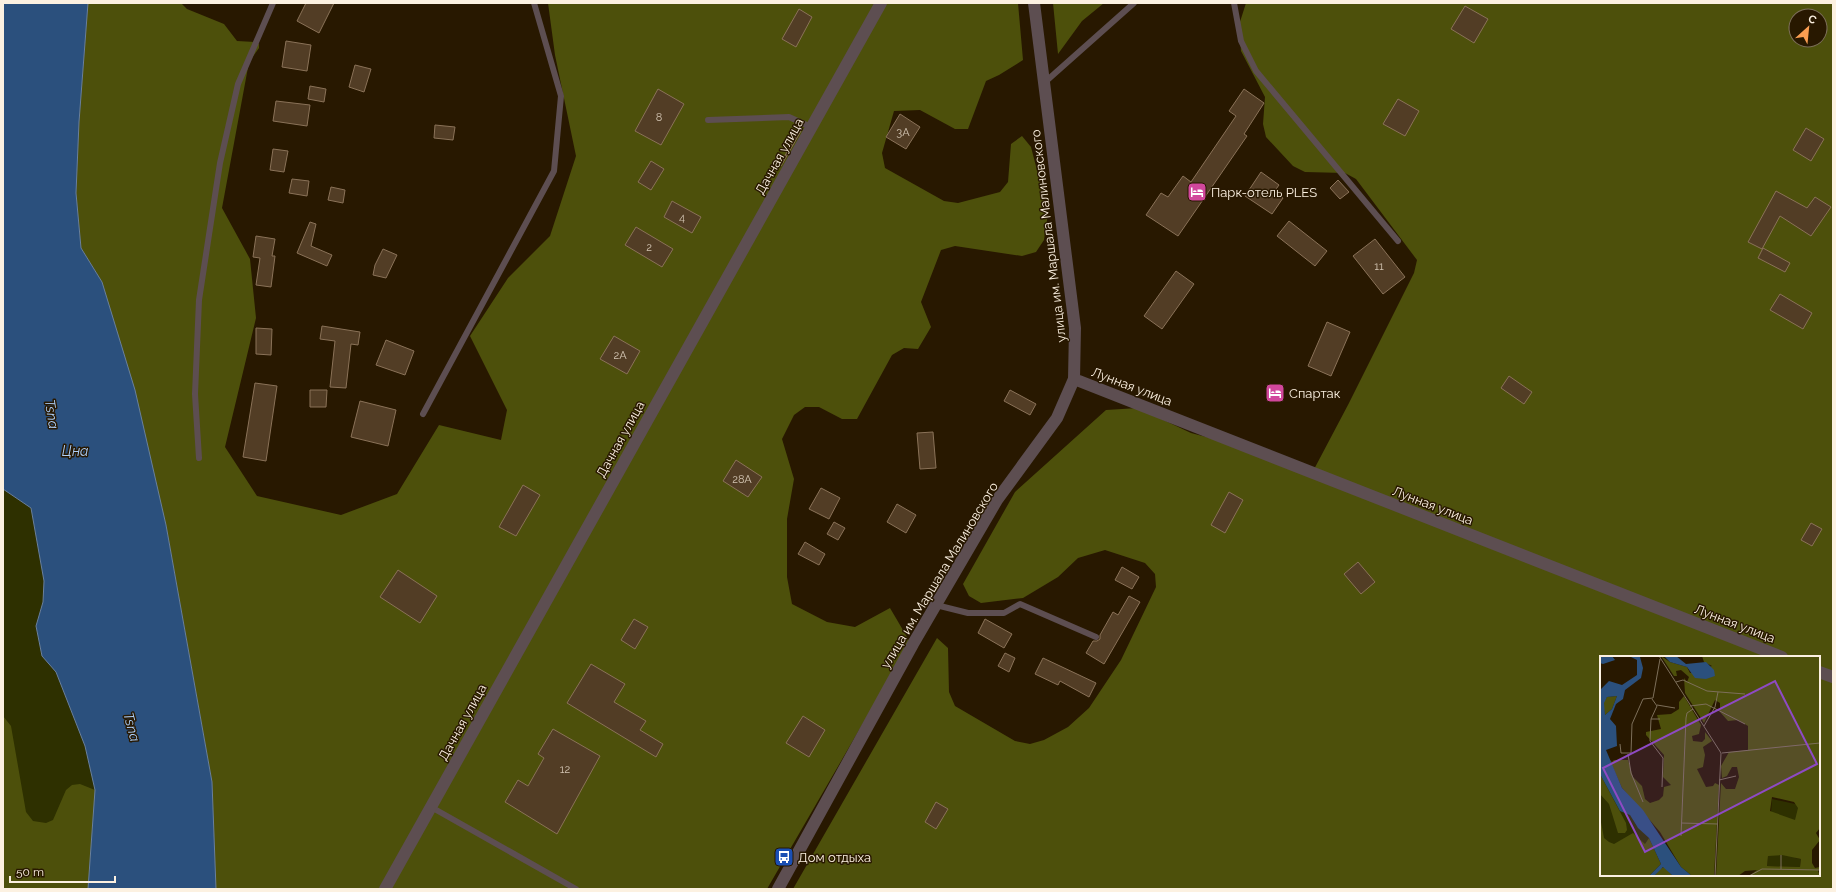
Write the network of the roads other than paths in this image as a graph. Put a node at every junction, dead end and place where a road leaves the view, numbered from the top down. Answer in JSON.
{"nodes":[{"id":1,"x":273,"y":3,"type":"edge"},
{"id":2,"x":534,"y":3,"type":"edge"},
{"id":3,"x":881,"y":3,"type":"edge"},
{"id":4,"x":1034,"y":3,"type":"edge"},
{"id":5,"x":1134,"y":3,"type":"edge"},
{"id":6,"x":1234,"y":3,"type":"edge"},
{"id":7,"x":1044,"y":83,"type":"junction"},
{"id":8,"x":708,"y":120,"type":"dead end"},
{"id":9,"x":811,"y":127,"type":"junction"},
{"id":10,"x":1398,"y":241,"type":"dead end"},
{"id":11,"x":1074,"y":379,"type":"junction"},
{"id":12,"x":423,"y":414,"type":"dead end"},
{"id":13,"x":198,"y":458,"type":"dead end"},
{"id":14,"x":936,"y":605,"type":"junction"},
{"id":15,"x":1096,"y":637,"type":"dead end"},
{"id":16,"x":1779,"y":656,"type":"edge"},
{"id":17,"x":1820,"y":672,"type":"edge"},
{"id":18,"x":1833,"y":677,"type":"edge"},
{"id":19,"x":431,"y":807,"type":"junction"},
{"id":20,"x":385,"y":889,"type":"edge"},
{"id":21,"x":576,"y":889,"type":"edge"},
{"id":22,"x":778,"y":889,"type":"edge"}],
"edges":[{"from":1,"to":13,"type":"lane"},
{"from":2,"to":12,"type":"lane"},
{"from":3,"to":9,"type":"street","name":"Дачная улица"},
{"from":4,"to":7,"type":"street","name":"улица им. Маршала Малиновского"},
{"from":5,"to":7,"type":"lane"},
{"from":6,"to":10,"type":"lane"},
{"from":7,"to":11,"type":"street","name":"улица им. Маршала Малиновского"},
{"from":8,"to":9,"type":"lane"},
{"from":9,"to":19,"type":"street","name":"Дачная улица"},
{"from":11,"to":14,"type":"street","name":"улица им. Маршала Малиновского"},
{"from":11,"to":16,"type":"street","name":"Лунная улица"},
{"from":14,"to":15,"type":"lane"},
{"from":14,"to":22,"type":"street","name":"улица им. Маршала Малиновского"},
{"from":17,"to":18,"type":"street"},
{"from":19,"to":20,"type":"street","name":"Дачная улица"},
{"from":19,"to":21,"type":"lane"}]}
